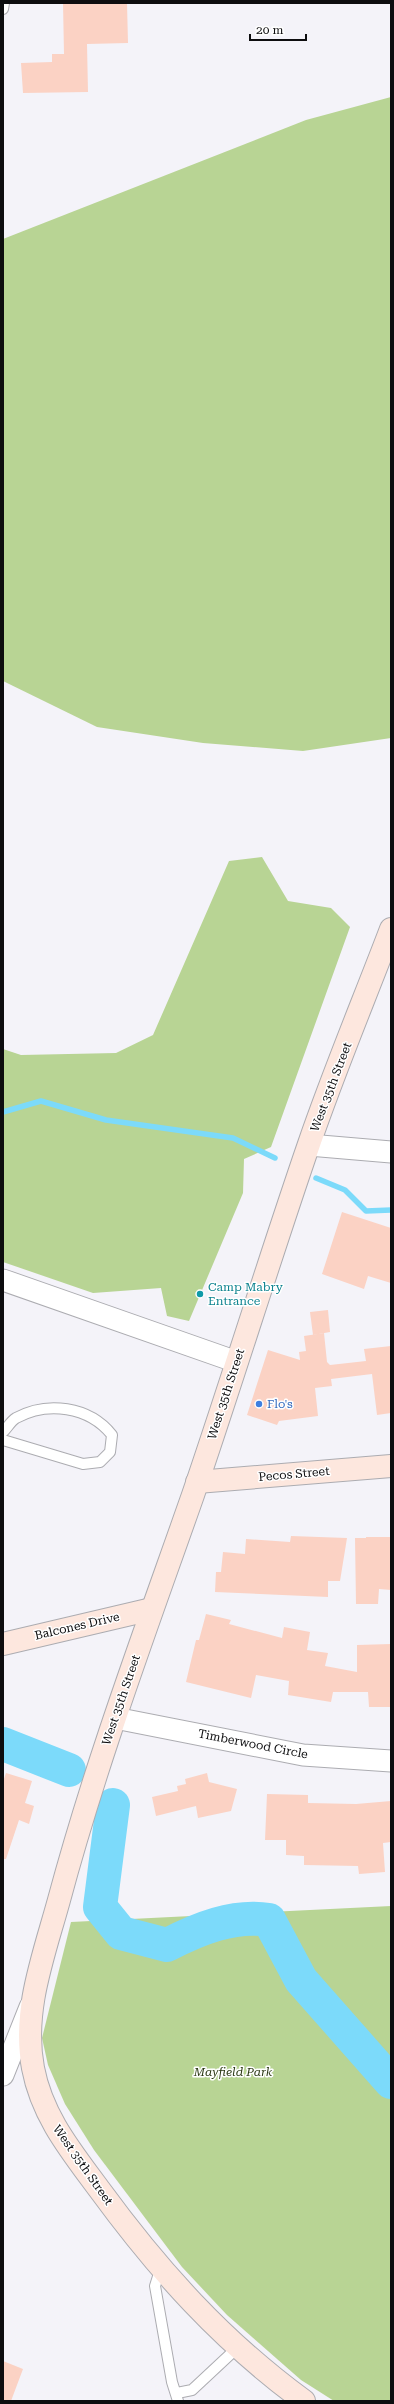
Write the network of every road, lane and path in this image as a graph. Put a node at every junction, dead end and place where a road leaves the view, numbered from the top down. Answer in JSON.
{"nodes":[{"id":1,"x":4,"y":3,"type":"edge"},
{"id":2,"x":3,"y":9,"type":"edge"},
{"id":3,"x":391,"y":929,"type":"edge"},
{"id":4,"x":386,"y":957,"type":"edge"},
{"id":5,"x":308,"y":1145,"type":"junction"},
{"id":6,"x":391,"y":1152,"type":"edge"},
{"id":7,"x":3,"y":1280,"type":"edge"},
{"id":8,"x":237,"y":1362,"type":"junction"},
{"id":9,"x":3,"y":1432,"type":"edge"},
{"id":10,"x":3,"y":1440,"type":"edge"},
{"id":11,"x":391,"y":1466,"type":"edge"},
{"id":12,"x":197,"y":1482,"type":"junction"},
{"id":13,"x":152,"y":1609,"type":"junction"},
{"id":14,"x":3,"y":1644,"type":"edge"},
{"id":15,"x":115,"y":1718,"type":"junction"},
{"id":16,"x":391,"y":1760,"type":"edge"},
{"id":17,"x":30,"y":2006,"type":"junction"},
{"id":18,"x":3,"y":2075,"type":"edge"},
{"id":19,"x":161,"y":2266,"type":"junction"},
{"id":20,"x":237,"y":2348,"type":"junction"},
{"id":21,"x":177,"y":2397,"type":"edge"},
{"id":22,"x":304,"y":2401,"type":"edge"}],
"edges":[{"from":1,"to":2,"type":"lane"},
{"from":3,"to":4,"type":"street","name":"West 35th Street"},
{"from":4,"to":5,"type":"street","name":"West 35th Street"},
{"from":5,"to":6,"type":"street"},
{"from":5,"to":8,"type":"street","name":"West 35th Street"},
{"from":7,"to":8,"type":"street"},
{"from":8,"to":12,"type":"street","name":"West 35th Street"},
{"from":9,"to":10,"type":"lane"},
{"from":11,"to":12,"type":"street","name":"Pecos Street"},
{"from":12,"to":13,"type":"street","name":"West 35th Street"},
{"from":13,"to":14,"type":"street","name":"Balcones Drive"},
{"from":13,"to":15,"type":"street","name":"West 35th Street"},
{"from":15,"to":16,"type":"street","name":"Timberwood Circle"},
{"from":15,"to":17,"type":"street","name":"West 35th Street"},
{"from":17,"to":18,"type":"street"},
{"from":17,"to":19,"type":"street","name":"West 35th Street"},
{"from":19,"to":20,"type":"street","name":"West 35th Street"},
{"from":19,"to":21,"type":"lane"},
{"from":20,"to":21,"type":"lane"},
{"from":20,"to":22,"type":"street","name":"West 35th Street"}]}
